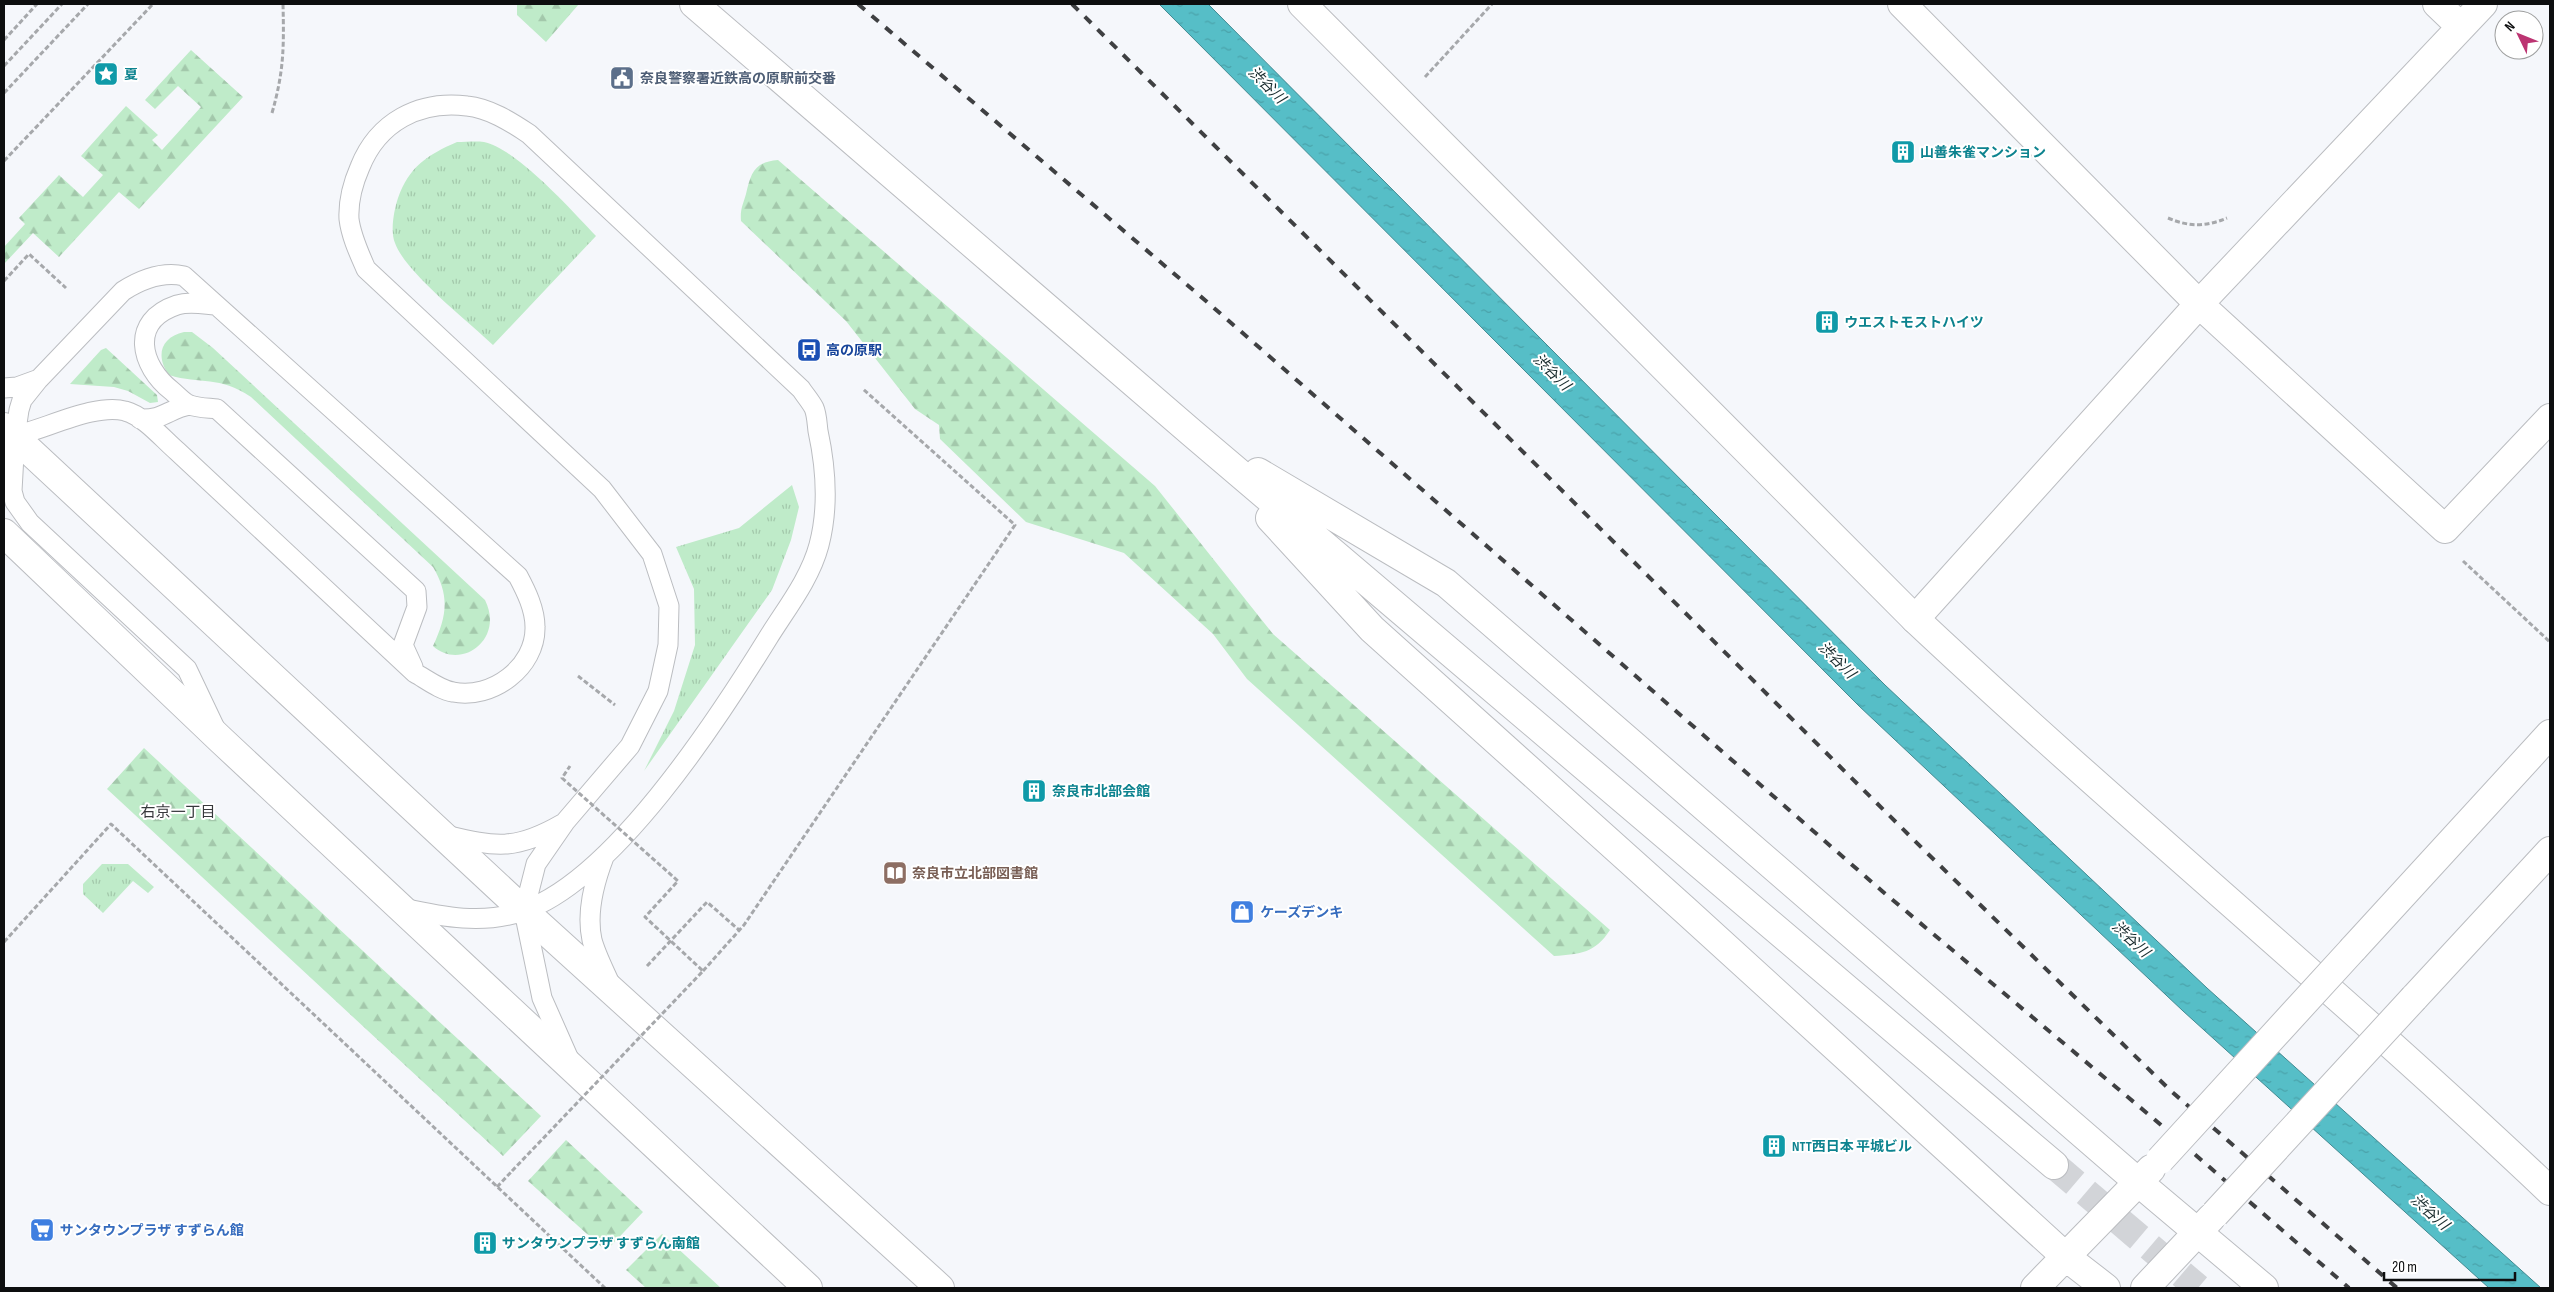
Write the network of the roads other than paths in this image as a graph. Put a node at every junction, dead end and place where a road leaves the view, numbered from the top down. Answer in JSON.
{"nodes":[{"id":1,"x":694,"y":4,"type":"edge"},
{"id":2,"x":1302,"y":4,"type":"edge"},
{"id":3,"x":1902,"y":4,"type":"edge"},
{"id":4,"x":2437,"y":4,"type":"edge"},
{"id":5,"x":2483,"y":4,"type":"edge"},
{"id":6,"x":2461,"y":26,"type":"junction"},
{"id":7,"x":2199,"y":304,"type":"junction"},
{"id":8,"x":215,"y":305,"type":"junction"},
{"id":9,"x":39,"y":379,"type":"junction"},
{"id":10,"x":4,"y":388,"type":"edge"},
{"id":11,"x":190,"y":405,"type":"junction"},
{"id":12,"x":140,"y":418,"type":"junction"},
{"id":13,"x":2550,"y":418,"type":"edge"},
{"id":14,"x":1192,"y":432,"type":"junction"},
{"id":15,"x":7,"y":434,"type":"edge"},
{"id":16,"x":4,"y":533,"type":"edge"},
{"id":17,"x":1915,"y":619,"type":"junction"},
{"id":18,"x":415,"y":673,"type":"junction"},
{"id":19,"x":2550,"y":734,"type":"edge"},
{"id":20,"x":220,"y":740,"type":"junction"},
{"id":21,"x":565,"y":822,"type":"junction"},
{"id":22,"x":441,"y":834,"type":"junction"},
{"id":23,"x":2550,"y":851,"type":"edge"},
{"id":24,"x":605,"y":856,"type":"junction"},
{"id":25,"x":401,"y":908,"type":"junction"},
{"id":26,"x":524,"y":911,"type":"junction"},
{"id":27,"x":615,"y":994,"type":"junction"},
{"id":28,"x":574,"y":1071,"type":"junction"},
{"id":29,"x":2054,"y":1165,"type":"tunnel mouth"},
{"id":30,"x":2138,"y":1182,"type":"junction"},
{"id":31,"x":2550,"y":1191,"type":"edge"},
{"id":32,"x":2206,"y":1223,"type":"junction"},
{"id":33,"x":2066,"y":1257,"type":"junction"},
{"id":34,"x":808,"y":1288,"type":"edge"},
{"id":35,"x":940,"y":1288,"type":"edge"},
{"id":36,"x":2035,"y":1288,"type":"edge"},
{"id":37,"x":2106,"y":1288,"type":"edge"},
{"id":38,"x":2145,"y":1288,"type":"edge"},
{"id":39,"x":2264,"y":1288,"type":"edge"}],
"edges":[{"from":1,"to":14,"type":"street"},
{"from":2,"to":17,"type":"street"},
{"from":3,"to":7,"type":"street"},
{"from":4,"to":6,"type":"street"},
{"from":5,"to":6,"type":"street"},
{"from":6,"to":7,"type":"street"},
{"from":7,"to":13,"type":"street"},
{"from":7,"to":17,"type":"street"},
{"from":8,"to":9,"type":"lane"},
{"from":8,"to":11,"type":"lane"},
{"from":8,"to":18,"type":"lane"},
{"from":9,"to":10,"type":"lane"},
{"from":9,"to":15,"type":"lane"},
{"from":11,"to":12,"type":"lane"},
{"from":11,"to":18,"type":"lane"},
{"from":12,"to":15,"type":"lane"},
{"from":12,"to":18,"type":"lane"},
{"from":14,"to":29,"type":"street"},
{"from":14,"to":30,"type":"street"},
{"from":14,"to":33,"type":"street"},
{"from":15,"to":20,"type":"lane"},
{"from":15,"to":22,"type":"street"},
{"from":16,"to":20,"type":"street"},
{"from":17,"to":31,"type":"street"},
{"from":19,"to":30,"type":"street","bridge":true},
{"from":20,"to":25,"type":"street"},
{"from":21,"to":22,"type":"lane"},
{"from":21,"to":24,"type":"lane"},
{"from":21,"to":26,"type":"lane"},
{"from":22,"to":26,"type":"street"},
{"from":23,"to":32,"type":"street","bridge":true},
{"from":24,"to":26,"type":"lane"},
{"from":24,"to":27,"type":"lane"},
{"from":25,"to":26,"type":"lane"},
{"from":25,"to":28,"type":"street"},
{"from":26,"to":27,"type":"street"},
{"from":26,"to":28,"type":"lane"},
{"from":27,"to":35,"type":"street"},
{"from":28,"to":34,"type":"street"},
{"from":30,"to":32,"type":"street"},
{"from":30,"to":33,"type":"street"},
{"from":32,"to":38,"type":"street"},
{"from":32,"to":39,"type":"street"},
{"from":33,"to":36,"type":"street"},
{"from":33,"to":37,"type":"street"}]}
